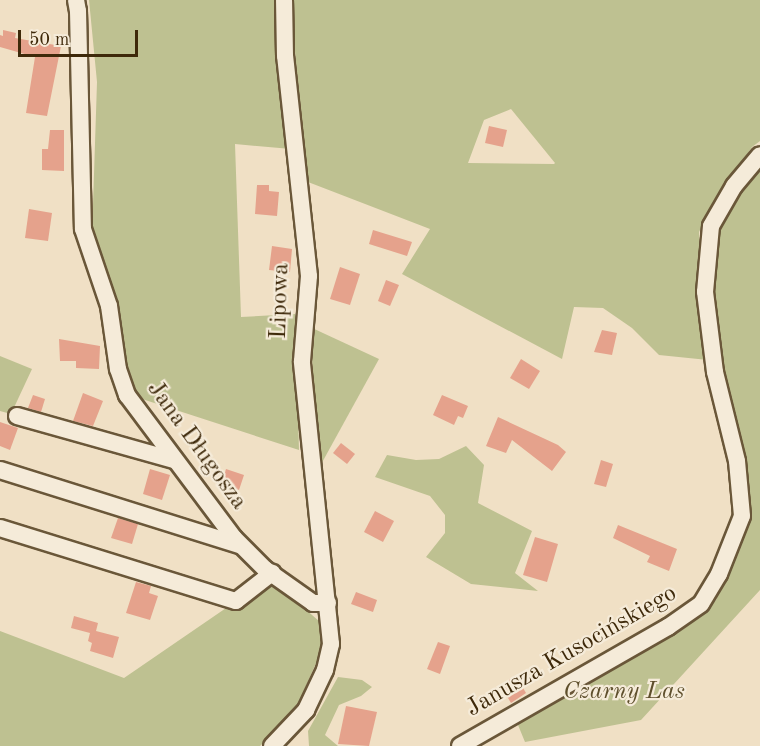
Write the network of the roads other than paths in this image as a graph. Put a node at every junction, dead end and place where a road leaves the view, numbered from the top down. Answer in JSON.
{"nodes":[{"id":1,"x":76,"y":0,"type":"edge"},
{"id":2,"x":284,"y":0,"type":"edge"},
{"id":3,"x":760,"y":155,"type":"edge"},
{"id":4,"x":17,"y":416,"type":"dead end"},
{"id":5,"x":174,"y":460,"type":"junction"},
{"id":6,"x":0,"y":470,"type":"edge"},
{"id":7,"x":0,"y":528,"type":"edge"},
{"id":8,"x":242,"y":546,"type":"junction"},
{"id":9,"x":272,"y":573,"type":"junction"},
{"id":10,"x":328,"y":603,"type":"junction"},
{"id":11,"x":272,"y":746,"type":"edge"},
{"id":12,"x":460,"y":746,"type":"edge"}],
"edges":[{"from":1,"to":5,"type":"street","name":"Jana Długosza"},
{"from":2,"to":10,"type":"street","name":"Lipowa"},
{"from":3,"to":12,"type":"street","name":"Janusza Kusocińskiego"},
{"from":4,"to":5,"type":"street"},
{"from":5,"to":8,"type":"street","name":"Jana Długosza"},
{"from":6,"to":8,"type":"street"},
{"from":7,"to":9,"type":"street"},
{"from":8,"to":9,"type":"street","name":"Jana Długosza"},
{"from":9,"to":10,"type":"street","name":"Jana Długosza"},
{"from":10,"to":11,"type":"street"}]}
